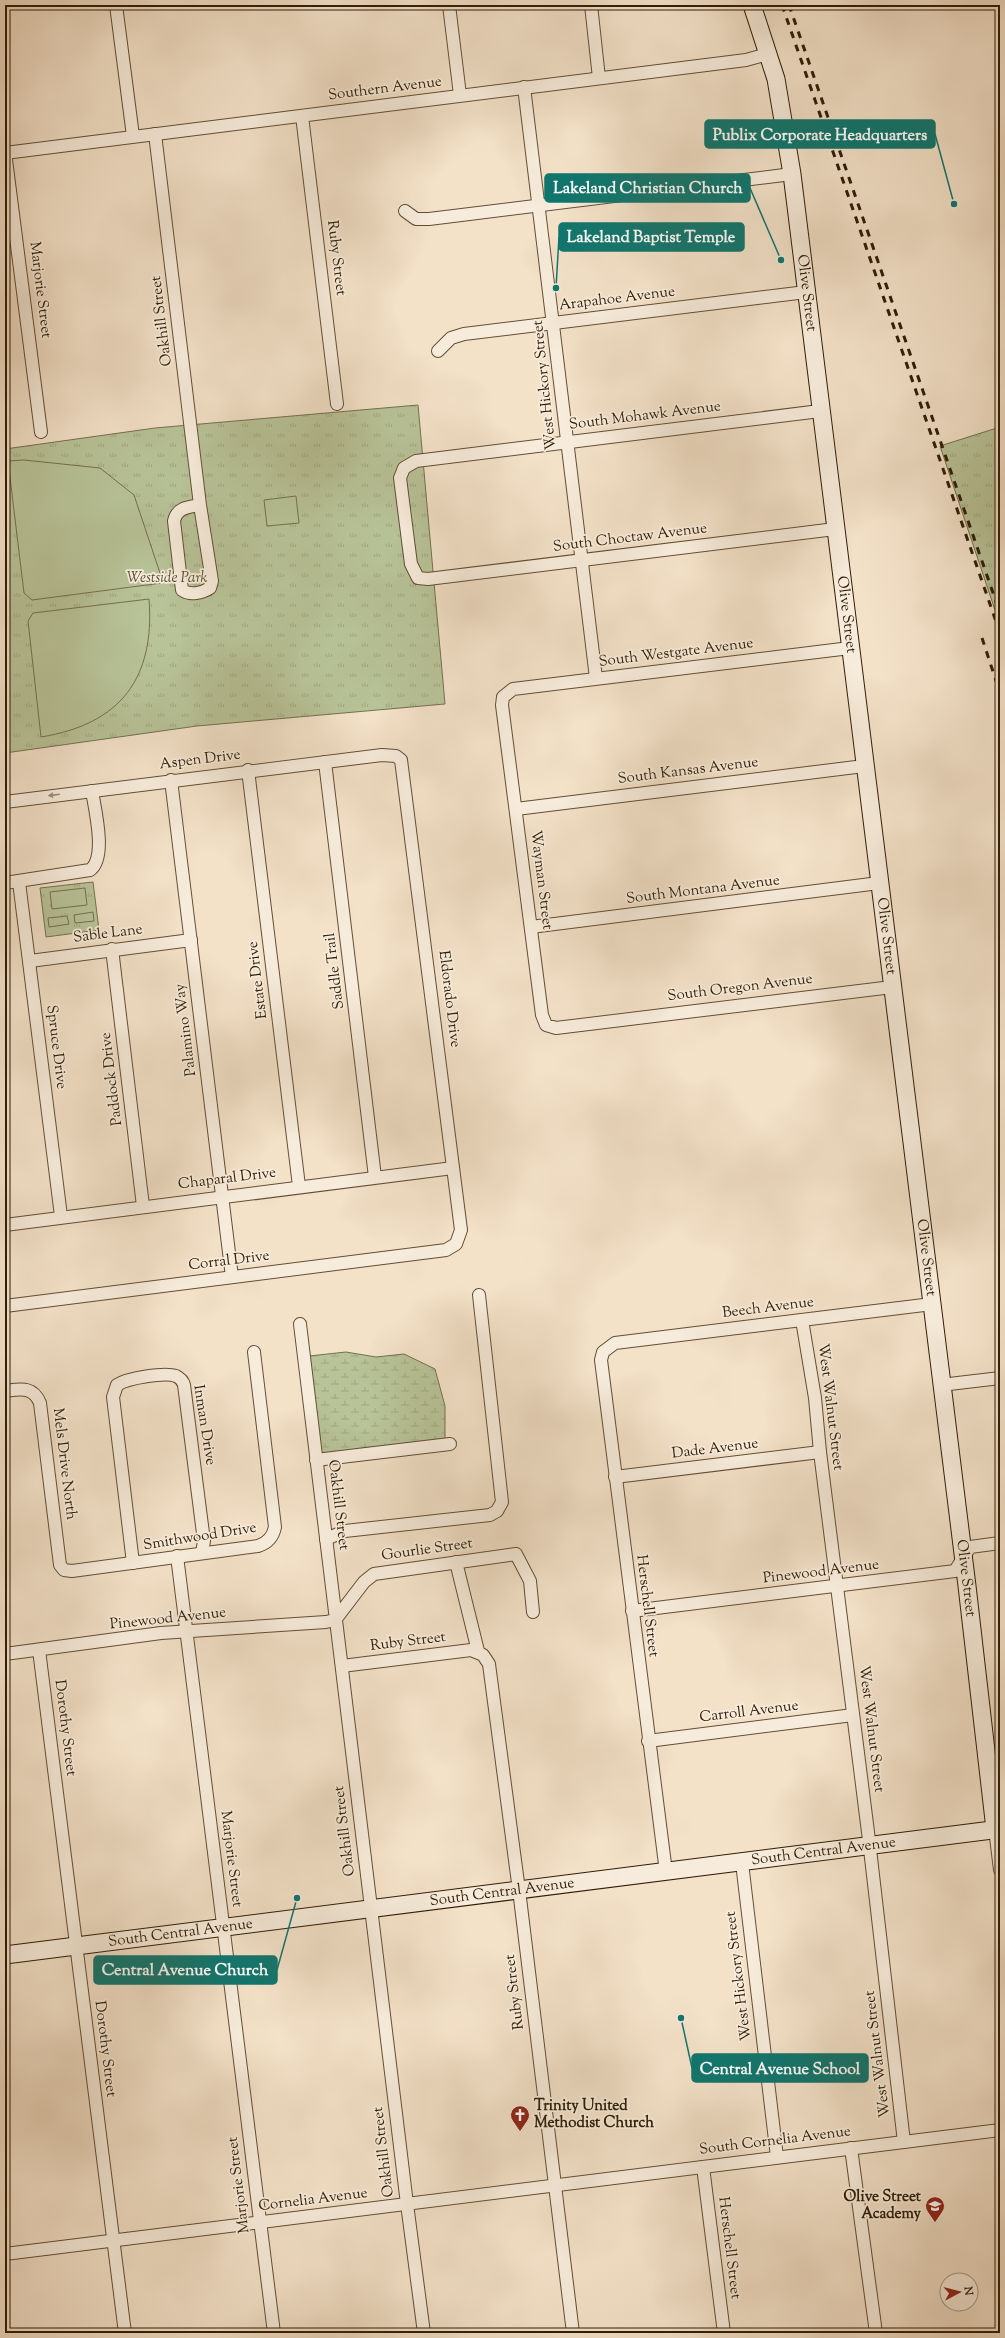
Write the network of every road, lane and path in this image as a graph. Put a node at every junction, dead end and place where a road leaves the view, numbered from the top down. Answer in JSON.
{"nodes":[{"id":1,"x":116,"y":5,"type":"edge"},
{"id":2,"x":449,"y":5,"type":"edge"},
{"id":3,"x":590,"y":5,"type":"edge"},
{"id":4,"x":752,"y":5,"type":"edge"},
{"id":5,"x":768,"y":54,"type":"junction"},
{"id":6,"x":599,"y":78,"type":"junction"},
{"id":7,"x":524,"y":87,"type":"junction"},
{"id":8,"x":460,"y":95,"type":"junction"},
{"id":9,"x":302,"y":116,"type":"junction"},
{"id":10,"x":155,"y":134,"type":"junction"},
{"id":11,"x":133,"y":136,"type":"junction"},
{"id":12,"x":5,"y":152,"type":"edge"},
{"id":13,"x":792,"y":174,"type":"junction"},
{"id":14,"x":540,"y":205,"type":"junction"},
{"id":15,"x":405,"y":211,"type":"dead end"},
{"id":16,"x":806,"y":292,"type":"junction"},
{"id":17,"x":553,"y":323,"type":"junction"},
{"id":18,"x":438,"y":351,"type":"dead end"},
{"id":19,"x":337,"y":404,"type":"dead end"},
{"id":20,"x":820,"y":411,"type":"junction"},
{"id":21,"x":41,"y":432,"type":"dead end"},
{"id":22,"x":567,"y":442,"type":"junction"},
{"id":23,"x":200,"y":505,"type":"junction"},
{"id":24,"x":835,"y":529,"type":"junction"},
{"id":25,"x":582,"y":560,"type":"junction"},
{"id":26,"x":428,"y":579,"type":"joint"},
{"id":27,"x":850,"y":648,"type":"junction"},
{"id":28,"x":596,"y":678,"type":"junction"},
{"id":29,"x":507,"y":693,"type":"joint"},
{"id":30,"x":399,"y":758,"type":"joint"},
{"id":31,"x":325,"y":762,"type":"junction"},
{"id":32,"x":864,"y":766,"type":"junction"},
{"id":33,"x":248,"y":770,"type":"junction"},
{"id":34,"x":171,"y":780,"type":"junction"},
{"id":35,"x":92,"y":790,"type":"junction"},
{"id":36,"x":5,"y":802,"type":"edge"},
{"id":37,"x":516,"y":809,"type":"junction"},
{"id":38,"x":19,"y":882,"type":"junction"},
{"id":39,"x":879,"y":883,"type":"junction"},
{"id":40,"x":5,"y":884,"type":"edge"},
{"id":41,"x":531,"y":927,"type":"junction"},
{"id":42,"x":191,"y":940,"type":"junction"},
{"id":43,"x":112,"y":949,"type":"junction"},
{"id":44,"x":30,"y":960,"type":"junction"},
{"id":45,"x":892,"y":987,"type":"junction"},
{"id":46,"x":592,"y":1023,"type":"joint"},
{"id":47,"x":453,"y":1168,"type":"junction"},
{"id":48,"x":375,"y":1176,"type":"junction"},
{"id":49,"x":299,"y":1186,"type":"junction"},
{"id":50,"x":222,"y":1196,"type":"junction"},
{"id":51,"x":143,"y":1206,"type":"junction"},
{"id":52,"x":61,"y":1216,"type":"junction"},
{"id":53,"x":5,"y":1225,"type":"edge"},
{"id":54,"x":456,"y":1244,"type":"joint"},
{"id":55,"x":232,"y":1277,"type":"junction"},
{"id":56,"x":479,"y":1295,"type":"dead end"},
{"id":57,"x":932,"y":1304,"type":"junction"},
{"id":58,"x":5,"y":1306,"type":"edge"},
{"id":59,"x":802,"y":1320,"type":"junction"},
{"id":60,"x":300,"y":1324,"type":"dead end"},
{"id":61,"x":608,"y":1346,"type":"joint"},
{"id":62,"x":254,"y":1352,"type":"dead end"},
{"id":63,"x":1000,"y":1378,"type":"edge"},
{"id":64,"x":942,"y":1385,"type":"junction"},
{"id":65,"x":5,"y":1391,"type":"edge"},
{"id":66,"x":450,"y":1444,"type":"dead end"},
{"id":67,"x":820,"y":1452,"type":"junction"},
{"id":68,"x":316,"y":1460,"type":"junction"},
{"id":69,"x":615,"y":1477,"type":"junction"},
{"id":70,"x":326,"y":1539,"type":"junction"},
{"id":71,"x":1000,"y":1543,"type":"edge"},
{"id":72,"x":202,"y":1553,"type":"junction"},
{"id":73,"x":177,"y":1556,"type":"junction"},
{"id":74,"x":963,"y":1559,"type":"junction"},
{"id":75,"x":456,"y":1562,"type":"junction"},
{"id":76,"x":133,"y":1563,"type":"junction"},
{"id":77,"x":64,"y":1570,"type":"joint"},
{"id":78,"x":837,"y":1587,"type":"junction"},
{"id":79,"x":632,"y":1611,"type":"junction"},
{"id":80,"x":533,"y":1612,"type":"dead end"},
{"id":81,"x":335,"y":1620,"type":"junction"},
{"id":82,"x":187,"y":1631,"type":"junction"},
{"id":83,"x":39,"y":1650,"type":"junction"},
{"id":84,"x":478,"y":1651,"type":"junction"},
{"id":85,"x":5,"y":1654,"type":"edge"},
{"id":86,"x":342,"y":1666,"type":"junction"},
{"id":87,"x":853,"y":1715,"type":"junction"},
{"id":88,"x":648,"y":1741,"type":"junction"},
{"id":89,"x":998,"y":1829,"type":"edge"},
{"id":90,"x":869,"y":1846,"type":"junction"},
{"id":91,"x":742,"y":1863,"type":"junction"},
{"id":92,"x":1000,"y":1870,"type":"edge"},
{"id":93,"x":666,"y":1872,"type":"junction"},
{"id":94,"x":518,"y":1890,"type":"junction"},
{"id":95,"x":371,"y":1910,"type":"junction"},
{"id":96,"x":224,"y":1928,"type":"junction"},
{"id":97,"x":76,"y":1946,"type":"junction"},
{"id":98,"x":5,"y":1955,"type":"edge"},
{"id":99,"x":1000,"y":2130,"type":"edge"},
{"id":100,"x":904,"y":2142,"type":"junction"},
{"id":101,"x":851,"y":2148,"type":"junction"},
{"id":102,"x":777,"y":2157,"type":"junction"},
{"id":103,"x":702,"y":2167,"type":"junction"},
{"id":104,"x":554,"y":2185,"type":"junction"},
{"id":105,"x":407,"y":2204,"type":"junction"},
{"id":106,"x":259,"y":2222,"type":"junction"},
{"id":107,"x":113,"y":2241,"type":"junction"},
{"id":108,"x":5,"y":2254,"type":"edge"},
{"id":109,"x":125,"y":2333,"type":"edge"},
{"id":110,"x":274,"y":2333,"type":"edge"},
{"id":111,"x":424,"y":2333,"type":"edge"},
{"id":112,"x":573,"y":2333,"type":"edge"},
{"id":113,"x":724,"y":2333,"type":"edge"},
{"id":114,"x":876,"y":2333,"type":"edge"}],
"edges":[{"from":1,"to":11,"type":"street"},
{"from":2,"to":8,"type":"street"},
{"from":3,"to":6,"type":"street"},
{"from":4,"to":5,"type":"main road","name":"Olive Street"},
{"from":5,"to":6,"type":"street","name":"Southern Avenue"},
{"from":5,"to":13,"type":"main road","name":"Olive Street"},
{"from":6,"to":7,"type":"street","name":"Southern Avenue"},
{"from":7,"to":8,"type":"street","name":"Southern Avenue"},
{"from":7,"to":14,"type":"street","name":"West Hickory Street"},
{"from":8,"to":9,"type":"street","name":"Southern Avenue"},
{"from":9,"to":10,"type":"street","name":"Southern Avenue"},
{"from":9,"to":19,"type":"street","name":"Ruby Street"},
{"from":10,"to":11,"type":"street","name":"Southern Avenue"},
{"from":10,"to":23,"type":"street","name":"Oakhill Street"},
{"from":11,"to":12,"type":"street","name":"Southern Avenue"},
{"from":12,"to":21,"type":"street","name":"Marjorie Street"},
{"from":13,"to":14,"type":"street"},
{"from":13,"to":16,"type":"main road","name":"Olive Street"},
{"from":14,"to":15,"type":"street"},
{"from":14,"to":17,"type":"street","name":"West Hickory Street"},
{"from":16,"to":17,"type":"street","name":"Arapahoe Avenue"},
{"from":16,"to":20,"type":"main road","name":"Olive Street"},
{"from":17,"to":18,"type":"street","name":"Arapahoe Avenue"},
{"from":17,"to":22,"type":"street","name":"West Hickory Street"},
{"from":20,"to":22,"type":"street","name":"South Mohawk Avenue"},
{"from":20,"to":24,"type":"main road","name":"Olive Street"},
{"from":22,"to":25,"type":"street","name":"West Hickory Street"},
{"from":22,"to":26,"type":"street","name":"South Mohawk Avenue"},
{"from":23,"to":23,"type":"street","name":"Oakhill Street"},
{"from":24,"to":25,"type":"street","name":"South Choctaw Avenue"},
{"from":24,"to":27,"type":"main road","name":"Olive Street"},
{"from":25,"to":26,"type":"street","name":"South Choctaw Avenue"},
{"from":25,"to":28,"type":"street","name":"West Hickory Street"},
{"from":27,"to":28,"type":"street","name":"South Westgate Avenue"},
{"from":27,"to":32,"type":"main road","name":"Olive Street"},
{"from":28,"to":29,"type":"street","name":"South Westgate Avenue"},
{"from":29,"to":37,"type":"street","name":"Wayman Street"},
{"from":30,"to":31,"type":"street","name":"Aspen Drive"},
{"from":30,"to":47,"type":"street","name":"Eldorado Drive"},
{"from":31,"to":33,"type":"street","name":"Aspen Drive"},
{"from":31,"to":48,"type":"street","name":"Saddle Trail"},
{"from":32,"to":37,"type":"street","name":"South Kansas Avenue"},
{"from":32,"to":39,"type":"main road","name":"Olive Street"},
{"from":33,"to":34,"type":"street","name":"Aspen Drive"},
{"from":33,"to":49,"type":"street","name":"Estate Drive"},
{"from":34,"to":35,"type":"street","name":"Aspen Drive"},
{"from":34,"to":42,"type":"street","name":"Palamino Way"},
{"from":35,"to":36,"type":"street","name":"Aspen Drive","one_way":true},
{"from":35,"to":38,"type":"street"},
{"from":37,"to":41,"type":"street","name":"Wayman Street"},
{"from":38,"to":40,"type":"street"},
{"from":38,"to":44,"type":"street","name":"Spruce Drive"},
{"from":39,"to":41,"type":"street","name":"South Montana Avenue"},
{"from":39,"to":45,"type":"main road","name":"Olive Street"},
{"from":41,"to":46,"type":"street","name":"Wayman Street"},
{"from":42,"to":43,"type":"street","name":"Sable Lane"},
{"from":42,"to":50,"type":"street","name":"Palamino Way"},
{"from":43,"to":44,"type":"street","name":"Sable Lane"},
{"from":43,"to":51,"type":"street","name":"Paddock Drive"},
{"from":44,"to":52,"type":"street","name":"Spruce Drive"},
{"from":45,"to":46,"type":"street","name":"South Oregon Avenue"},
{"from":45,"to":57,"type":"main road","name":"Olive Street"},
{"from":47,"to":48,"type":"street","name":"Chaparal Drive"},
{"from":47,"to":54,"type":"street","name":"Eldorado Drive"},
{"from":48,"to":49,"type":"street","name":"Chaparal Drive"},
{"from":49,"to":50,"type":"street","name":"Chaparal Drive"},
{"from":50,"to":51,"type":"street","name":"Chaparal Drive"},
{"from":50,"to":55,"type":"street","name":"Palamino Way"},
{"from":51,"to":52,"type":"street","name":"Chaparal Drive"},
{"from":52,"to":53,"type":"street","name":"Chaparal Drive"},
{"from":54,"to":55,"type":"street","name":"Corral Drive"},
{"from":55,"to":58,"type":"street","name":"Corral Drive"},
{"from":56,"to":70,"type":"street"},
{"from":57,"to":59,"type":"street","name":"Beech Avenue"},
{"from":57,"to":64,"type":"main road","name":"Olive Street"},
{"from":59,"to":61,"type":"street","name":"Beech Avenue"},
{"from":59,"to":67,"type":"street","name":"West Walnut Street"},
{"from":60,"to":68,"type":"street","name":"Oakhill Street"},
{"from":61,"to":69,"type":"street","name":"Herschell Street"},
{"from":62,"to":72,"type":"street","name":"Smithwood Drive"},
{"from":63,"to":64,"type":"street"},
{"from":64,"to":74,"type":"main road","name":"Olive Street"},
{"from":65,"to":77,"type":"street","name":"Mels Drive North"},
{"from":66,"to":68,"type":"street"},
{"from":67,"to":69,"type":"street","name":"Dade Avenue"},
{"from":67,"to":78,"type":"street","name":"West Walnut Street"},
{"from":68,"to":70,"type":"street","name":"Oakhill Street"},
{"from":69,"to":79,"type":"street","name":"Herschell Street"},
{"from":70,"to":81,"type":"street","name":"Oakhill Street"},
{"from":71,"to":74,"type":"street","name":"Pinewood Avenue"},
{"from":72,"to":73,"type":"street","name":"Smithwood Drive"},
{"from":72,"to":76,"type":"street","name":"Inman Drive"},
{"from":73,"to":76,"type":"street","name":"Smithwood Drive"},
{"from":73,"to":82,"type":"street","name":"Marjorie Street"},
{"from":74,"to":78,"type":"street","name":"Pinewood Avenue"},
{"from":74,"to":89,"type":"main road","name":"Olive Street"},
{"from":75,"to":80,"type":"street","name":"Gourlie Street"},
{"from":75,"to":81,"type":"street","name":"Gourlie Street"},
{"from":75,"to":84,"type":"street","name":"Ruby Street"},
{"from":76,"to":77,"type":"street","name":"Smithwood Drive"},
{"from":78,"to":79,"type":"street","name":"Pinewood Avenue"},
{"from":78,"to":87,"type":"street","name":"West Walnut Street"},
{"from":79,"to":88,"type":"street","name":"Herschell Street"},
{"from":81,"to":82,"type":"street","name":"Pinewood Avenue"},
{"from":81,"to":86,"type":"street","name":"Oakhill Street"},
{"from":82,"to":83,"type":"street","name":"Pinewood Avenue"},
{"from":82,"to":96,"type":"street","name":"Marjorie Street"},
{"from":83,"to":85,"type":"street","name":"Pinewood Avenue"},
{"from":83,"to":97,"type":"street","name":"Dorothy Street"},
{"from":84,"to":86,"type":"street","name":"Ruby Street"},
{"from":84,"to":94,"type":"street","name":"Ruby Street"},
{"from":86,"to":95,"type":"street","name":"Oakhill Street"},
{"from":87,"to":88,"type":"street","name":"Carroll Avenue"},
{"from":87,"to":90,"type":"street","name":"West Walnut Street"},
{"from":88,"to":93,"type":"street","name":"Herschell Street"},
{"from":89,"to":90,"type":"main road","name":"South Central Avenue"},
{"from":89,"to":92,"type":"street","name":"Olive Street"},
{"from":90,"to":91,"type":"main road","name":"South Central Avenue"},
{"from":90,"to":100,"type":"street","name":"West Walnut Street"},
{"from":91,"to":93,"type":"main road","name":"South Central Avenue"},
{"from":91,"to":102,"type":"street","name":"West Hickory Street"},
{"from":93,"to":94,"type":"main road","name":"South Central Avenue"},
{"from":94,"to":95,"type":"main road","name":"South Central Avenue"},
{"from":94,"to":104,"type":"street","name":"Ruby Street"},
{"from":95,"to":96,"type":"main road","name":"South Central Avenue"},
{"from":95,"to":105,"type":"street","name":"Oakhill Street"},
{"from":96,"to":97,"type":"main road","name":"South Central Avenue"},
{"from":96,"to":106,"type":"street","name":"Marjorie Street"},
{"from":97,"to":98,"type":"main road","name":"South Central Avenue"},
{"from":97,"to":107,"type":"street","name":"Dorothy Street"},
{"from":99,"to":100,"type":"street","name":"South Cornelia Avenue"},
{"from":100,"to":101,"type":"street","name":"South Cornelia Avenue"},
{"from":101,"to":102,"type":"street","name":"South Cornelia Avenue"},
{"from":101,"to":114,"type":"street"},
{"from":102,"to":103,"type":"street","name":"South Cornelia Avenue"},
{"from":103,"to":104,"type":"street","name":"South Cornelia Avenue"},
{"from":103,"to":113,"type":"street","name":"Herschell Street"},
{"from":104,"to":105,"type":"street","name":"Cornelia Avenue"},
{"from":104,"to":112,"type":"street","name":"Ruby Street"},
{"from":105,"to":106,"type":"street","name":"Cornelia Avenue"},
{"from":105,"to":111,"type":"street","name":"Oakhill Street"},
{"from":106,"to":107,"type":"street","name":"Cornelia Avenue"},
{"from":106,"to":110,"type":"street","name":"Marjorie Street"},
{"from":107,"to":108,"type":"street","name":"Cornelia Avenue"},
{"from":107,"to":109,"type":"street","name":"Dorothy Street"}]}
